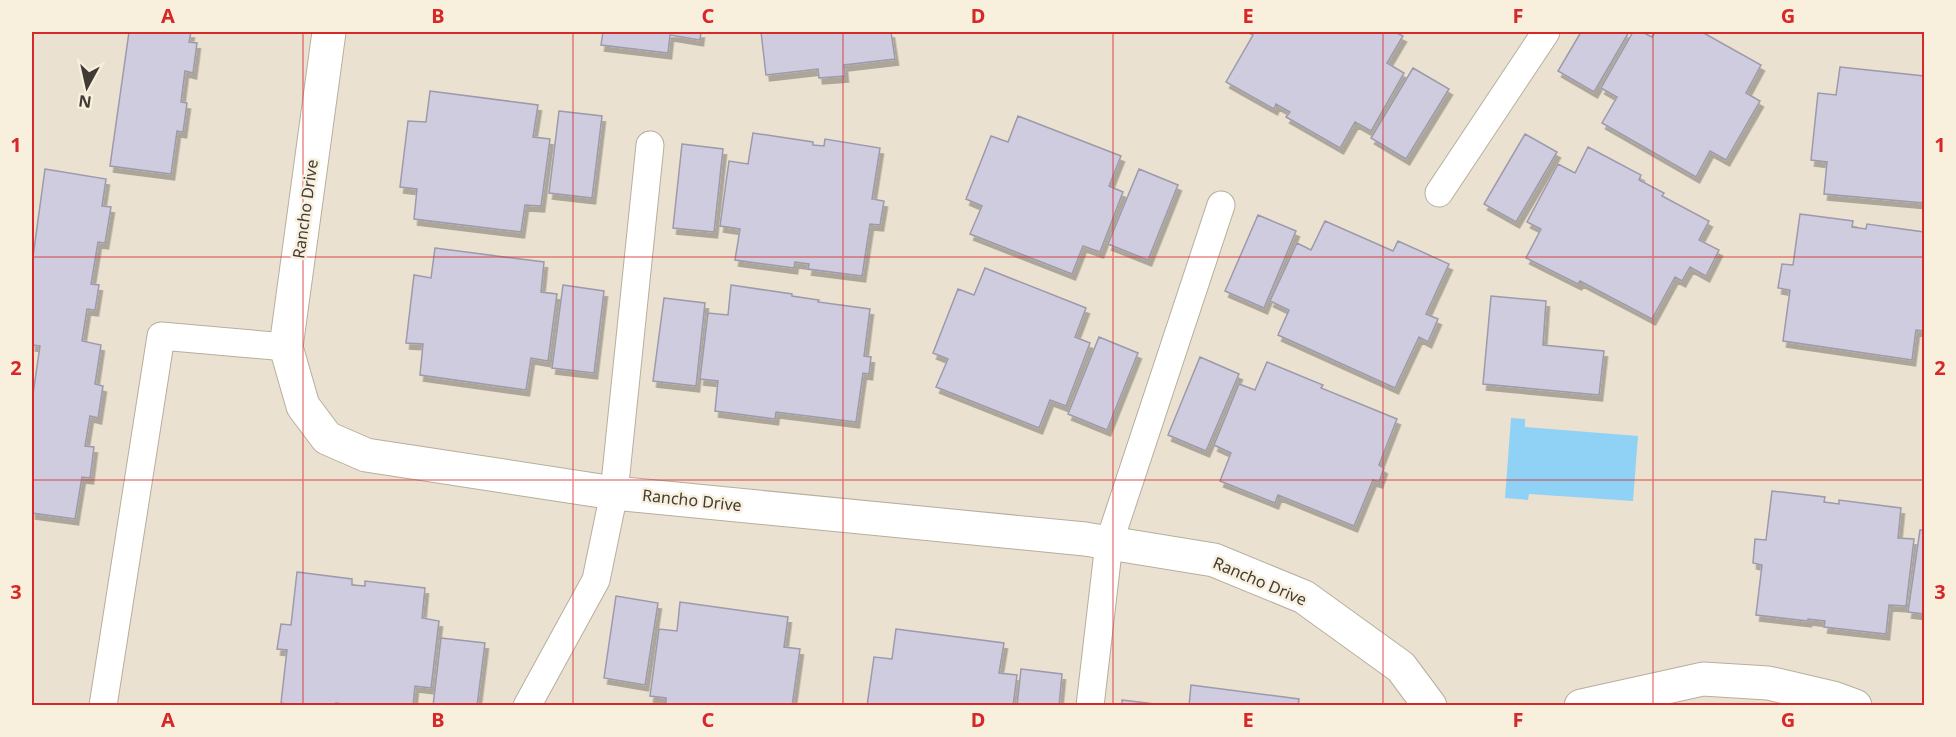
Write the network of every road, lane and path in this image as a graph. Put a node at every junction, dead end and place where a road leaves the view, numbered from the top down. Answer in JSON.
{"nodes":[{"id":1,"x":329,"y":32,"type":"edge"},
{"id":2,"x":1546,"y":32,"type":"edge"},
{"id":3,"x":650,"y":145,"type":"dead end"},
{"id":4,"x":1439,"y":193,"type":"dead end"},
{"id":5,"x":1221,"y":205,"type":"dead end"},
{"id":6,"x":286,"y":347,"type":"junction"},
{"id":7,"x":614,"y":493,"type":"junction"},
{"id":8,"x":1109,"y":543,"type":"junction"},
{"id":9,"x":103,"y":705,"type":"edge"},
{"id":10,"x":527,"y":705,"type":"edge"},
{"id":11,"x":1090,"y":705,"type":"edge"},
{"id":12,"x":1430,"y":705,"type":"edge"},
{"id":13,"x":1581,"y":705,"type":"edge"},
{"id":14,"x":1855,"y":705,"type":"edge"}],
"edges":[{"from":1,"to":6,"type":"street","name":"Rancho Drive"},
{"from":2,"to":4,"type":"lane"},
{"from":3,"to":7,"type":"lane"},
{"from":5,"to":8,"type":"lane"},
{"from":6,"to":7,"type":"street","name":"Rancho Drive"},
{"from":6,"to":9,"type":"lane"},
{"from":7,"to":8,"type":"street","name":"Rancho Drive"},
{"from":7,"to":10,"type":"lane"},
{"from":8,"to":11,"type":"lane"},
{"from":8,"to":12,"type":"street","name":"Rancho Drive"},
{"from":13,"to":14,"type":"street"}]}
